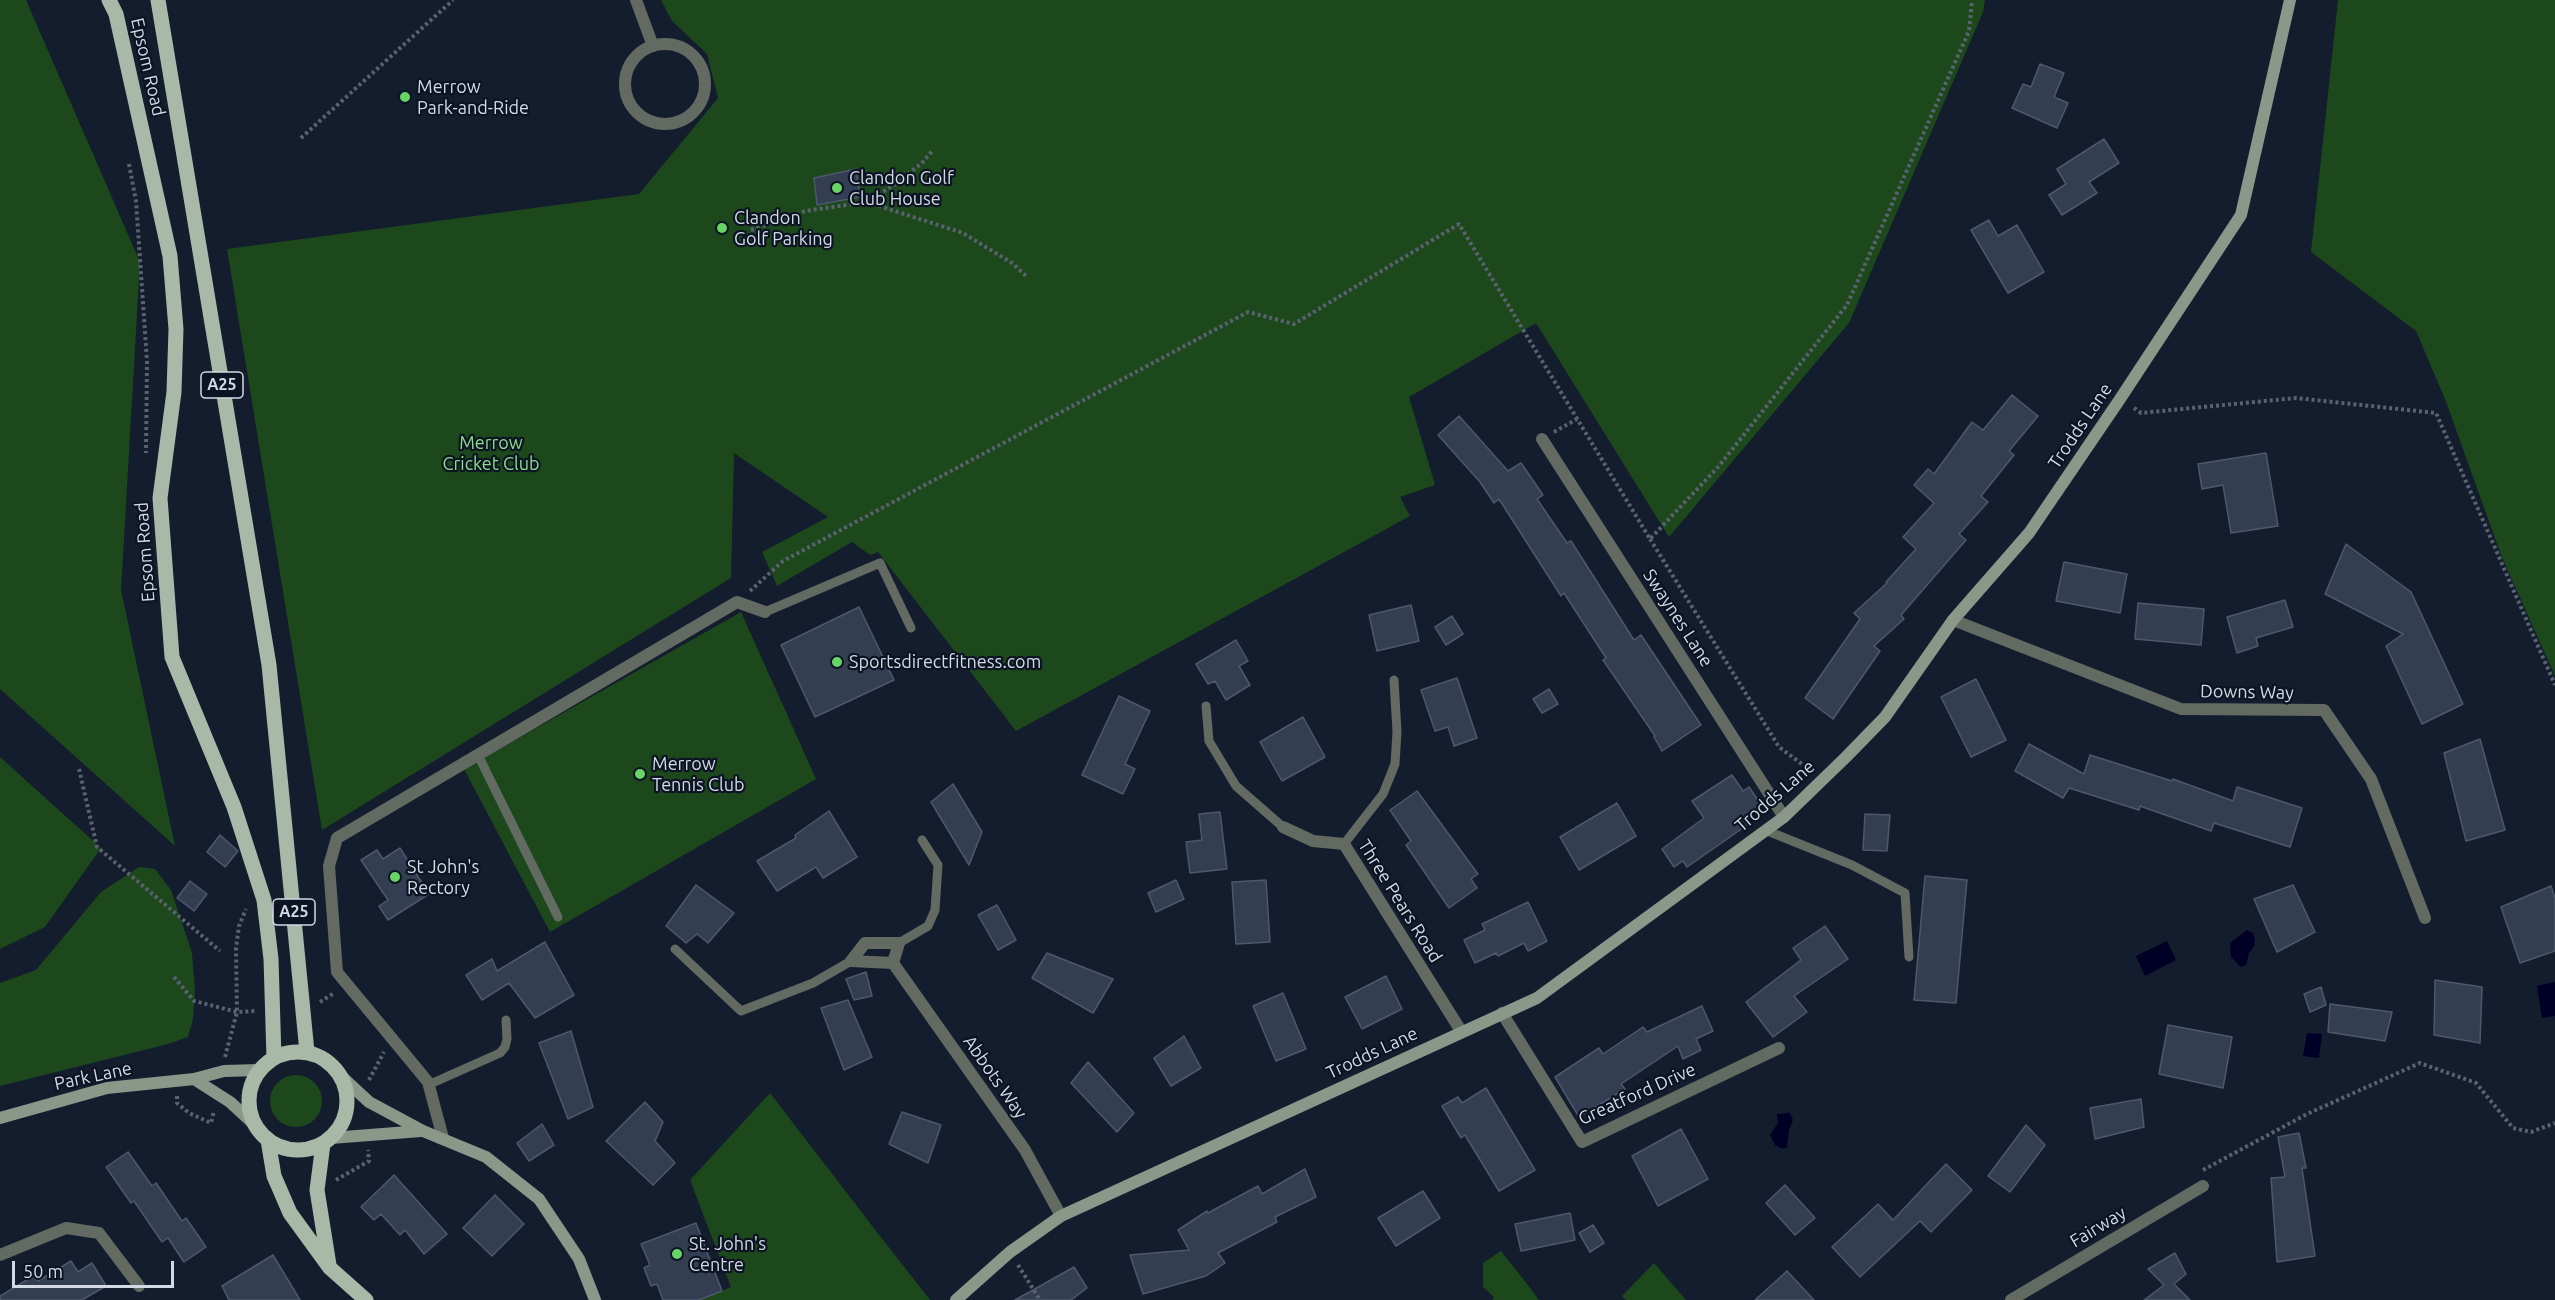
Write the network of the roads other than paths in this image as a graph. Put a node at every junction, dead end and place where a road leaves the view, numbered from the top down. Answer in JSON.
{"nodes":[{"id":1,"x":109,"y":0,"type":"edge"},
{"id":2,"x":158,"y":0,"type":"edge"},
{"id":3,"x":2290,"y":0,"type":"edge"},
{"id":4,"x":635,"y":1,"type":"edge"},
{"id":5,"x":653,"y":46,"type":"junction"},
{"id":6,"x":1542,"y":439,"type":"road end"},
{"id":7,"x":765,"y":612,"type":"joint"},
{"id":8,"x":1953,"y":620,"type":"junction"},
{"id":9,"x":912,"y":628,"type":"dead end"},
{"id":10,"x":1394,"y":680,"type":"dead end"},
{"id":11,"x":1206,"y":706,"type":"dead end"},
{"id":12,"x":478,"y":755,"type":"junction"},
{"id":13,"x":1784,"y":817,"type":"junction"},
{"id":14,"x":1283,"y":827,"type":"joint"},
{"id":15,"x":1765,"y":830,"type":"junction"},
{"id":16,"x":922,"y":840,"type":"dead end"},
{"id":17,"x":1344,"y":844,"type":"junction"},
{"id":18,"x":558,"y":917,"type":"dead end"},
{"id":19,"x":2425,"y":918,"type":"dead end"},
{"id":20,"x":899,"y":943,"type":"junction"},
{"id":21,"x":675,"y":949,"type":"dead end"},
{"id":22,"x":1909,"y":957,"type":"dead end"},
{"id":23,"x":851,"y":961,"type":"junction"},
{"id":24,"x":893,"y":963,"type":"junction"},
{"id":25,"x":1502,"y":1014,"type":"junction"},
{"id":26,"x":506,"y":1020,"type":"dead end"},
{"id":27,"x":1461,"y":1031,"type":"junction"},
{"id":28,"x":1779,"y":1048,"type":"dead end"},
{"id":29,"x":308,"y":1052,"type":"junction"},
{"id":30,"x":274,"y":1058,"type":"junction"},
{"id":31,"x":259,"y":1070,"type":"junction"},
{"id":32,"x":341,"y":1076,"type":"junction"},
{"id":33,"x":194,"y":1079,"type":"junction"},
{"id":34,"x":428,"y":1085,"type":"junction"},
{"id":35,"x":0,"y":1118,"type":"edge"},
{"id":36,"x":255,"y":1125,"type":"junction"},
{"id":37,"x":423,"y":1131,"type":"junction"},
{"id":38,"x":443,"y":1138,"type":"junction"},
{"id":39,"x":268,"y":1140,"type":"junction"},
{"id":40,"x":327,"y":1141,"type":"junction"},
{"id":41,"x":2203,"y":1186,"type":"road end"},
{"id":42,"x":1061,"y":1216,"type":"junction"},
{"id":43,"x":0,"y":1255,"type":"edge"},
{"id":44,"x":330,"y":1268,"type":"junction"},
{"id":45,"x":139,"y":1286,"type":"dead end"},
{"id":46,"x":366,"y":1300,"type":"edge"},
{"id":47,"x":595,"y":1300,"type":"edge"},
{"id":48,"x":956,"y":1300,"type":"edge"},
{"id":49,"x":2011,"y":1300,"type":"edge"}],
"edges":[{"from":1,"to":30,"type":"main road","name":"Epsom Road","number":"A25"},
{"from":2,"to":29,"type":"main road","name":"Epsom Road","number":"A25"},
{"from":3,"to":8,"type":"street","name":"Trodds Lane"},
{"from":4,"to":5,"type":"street"},
{"from":5,"to":5,"type":"street"},
{"from":6,"to":13,"type":"street","name":"Swaynes Lane"},
{"from":7,"to":9,"type":"lane"},
{"from":7,"to":12,"type":"street"},
{"from":8,"to":13,"type":"street","name":"Trodds Lane"},
{"from":8,"to":19,"type":"street","name":"Downs Way"},
{"from":10,"to":17,"type":"lane"},
{"from":11,"to":14,"type":"lane"},
{"from":12,"to":18,"type":"lane"},
{"from":12,"to":34,"type":"street"},
{"from":13,"to":15,"type":"street","name":"Trodds Lane"},
{"from":14,"to":17,"type":"street","name":"Three Pears Road"},
{"from":15,"to":22,"type":"lane"},
{"from":15,"to":25,"type":"street","name":"Trodds Lane"},
{"from":16,"to":20,"type":"lane"},
{"from":17,"to":27,"type":"street","name":"Three Pears Road"},
{"from":20,"to":23,"type":"street"},
{"from":20,"to":24,"type":"street"},
{"from":21,"to":23,"type":"lane"},
{"from":23,"to":24,"type":"street"},
{"from":24,"to":42,"type":"street","name":"Abbots Way"},
{"from":25,"to":27,"type":"street","name":"Trodds Lane"},
{"from":25,"to":28,"type":"street","name":"Greatford Drive"},
{"from":26,"to":34,"type":"lane"},
{"from":27,"to":42,"type":"street","name":"Trodds Lane"},
{"from":29,"to":30,"type":"main road"},
{"from":29,"to":32,"type":"main road"},
{"from":30,"to":31,"type":"main road"},
{"from":31,"to":33,"type":"street","name":"Park Lane"},
{"from":31,"to":36,"type":"main road"},
{"from":32,"to":37,"type":"street"},
{"from":32,"to":40,"type":"main road"},
{"from":33,"to":35,"type":"street","name":"Park Lane"},
{"from":33,"to":36,"type":"street"},
{"from":34,"to":38,"type":"street"},
{"from":36,"to":39,"type":"main road"},
{"from":37,"to":38,"type":"street"},
{"from":37,"to":40,"type":"street"},
{"from":38,"to":47,"type":"street"},
{"from":39,"to":40,"type":"main road"},
{"from":39,"to":44,"type":"main road"},
{"from":40,"to":44,"type":"main road"},
{"from":41,"to":49,"type":"street","name":"Fairway"},
{"from":42,"to":48,"type":"street","name":"Trodds Lane"},
{"from":43,"to":45,"type":"street"},
{"from":44,"to":46,"type":"main road"}]}
